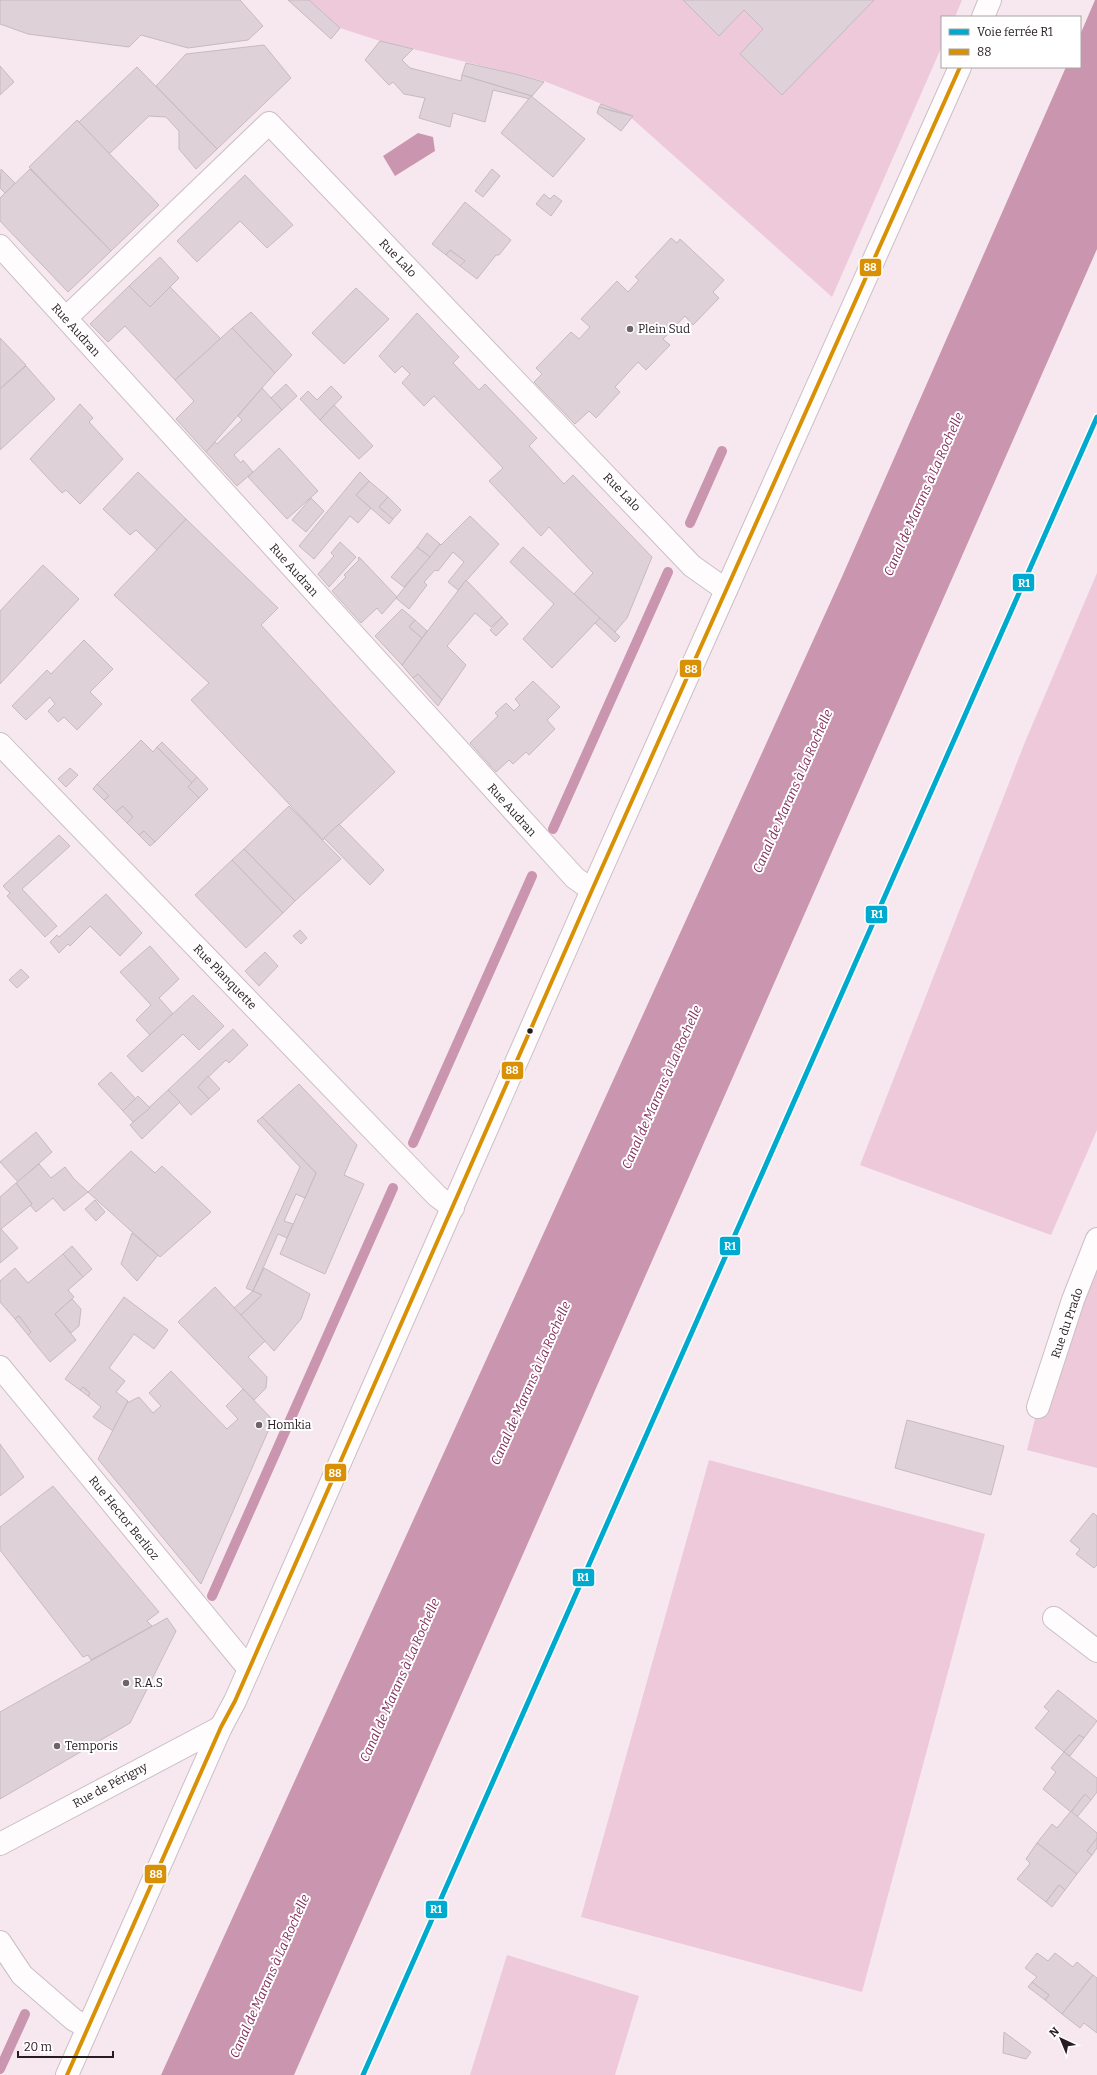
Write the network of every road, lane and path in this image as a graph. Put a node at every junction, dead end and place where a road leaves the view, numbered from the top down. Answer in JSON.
{"nodes":[{"id":1,"x":990,"y":0,"type":"edge"},
{"id":2,"x":983,"y":16,"type":"edge"},
{"id":3,"x":960,"y":68,"type":"edge"},
{"id":4,"x":0,"y":246,"type":"edge"},
{"id":5,"x":66,"y":318,"type":"junction"},
{"id":6,"x":726,"y":590,"type":"junction"},
{"id":7,"x":0,"y":744,"type":"edge"},
{"id":8,"x":592,"y":890,"type":"junction"},
{"id":9,"x":453,"y":1208,"type":"junction"},
{"id":10,"x":1097,"y":1239,"type":"edge"},
{"id":11,"x":0,"y":1368,"type":"edge"},
{"id":12,"x":1038,"y":1407,"type":"dead end"},
{"id":13,"x":1054,"y":1618,"type":"dead end"},
{"id":14,"x":1097,"y":1651,"type":"edge"},
{"id":15,"x":249,"y":1670,"type":"junction"},
{"id":16,"x":221,"y":1727,"type":"junction"},
{"id":17,"x":0,"y":1844,"type":"edge"},
{"id":18,"x":0,"y":1942,"type":"edge"},
{"id":19,"x":88,"y":2027,"type":"junction"},
{"id":20,"x":67,"y":2075,"type":"edge"}],
"edges":[{"from":1,"to":2,"type":"street"},
{"from":3,"to":6,"type":"street"},
{"from":4,"to":5,"type":"street","name":"Rue Audran"},
{"from":5,"to":6,"type":"street","name":"Rue Lalo"},
{"from":5,"to":8,"type":"street","name":"Rue Audran"},
{"from":6,"to":8,"type":"street"},
{"from":7,"to":9,"type":"street","name":"Rue Planquette"},
{"from":8,"to":9,"type":"street"},
{"from":9,"to":15,"type":"street"},
{"from":10,"to":12,"type":"street","name":"Rue du Prado"},
{"from":11,"to":15,"type":"street","name":"Rue Hector Berlioz"},
{"from":13,"to":14,"type":"street"},
{"from":15,"to":16,"type":"street"},
{"from":16,"to":17,"type":"street","name":"Rue de Périgny"},
{"from":16,"to":19,"type":"street"},
{"from":18,"to":19,"type":"street"},
{"from":19,"to":20,"type":"street"}]}
